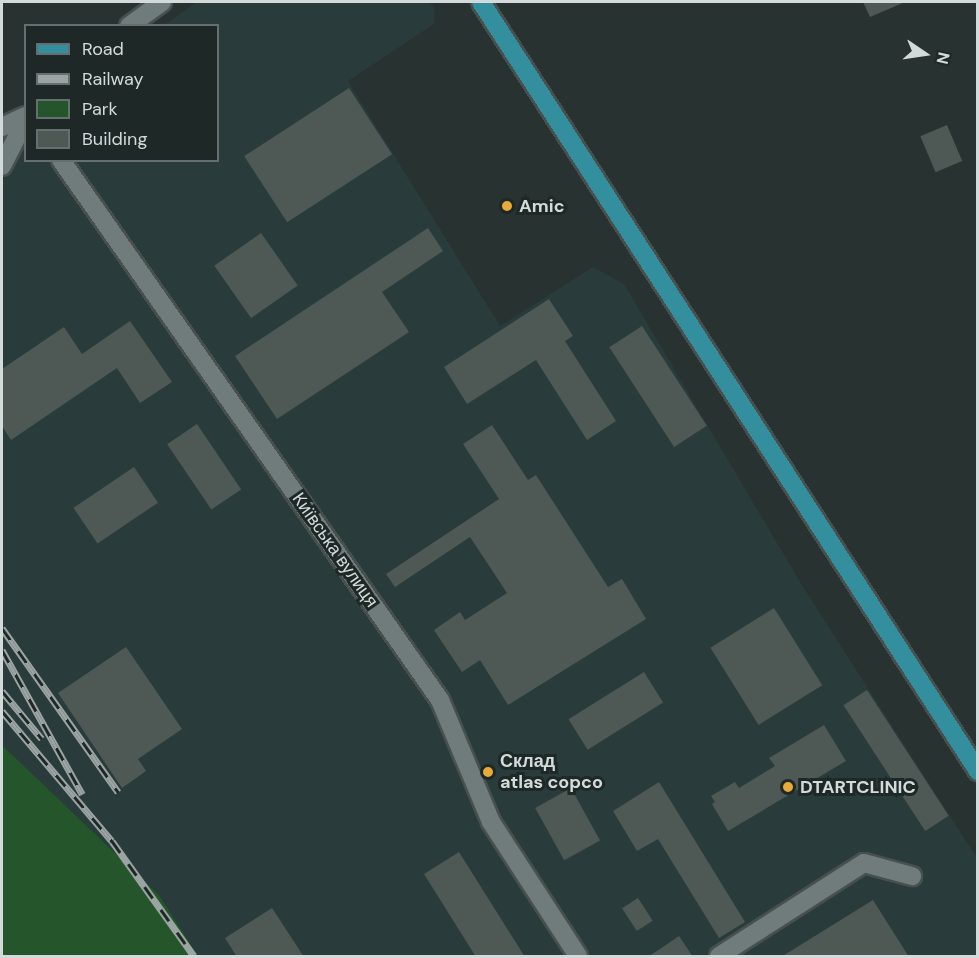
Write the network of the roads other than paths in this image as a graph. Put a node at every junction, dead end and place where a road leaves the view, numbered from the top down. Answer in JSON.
{"nodes":[{"id":1,"x":162,"y":2,"type":"edge"},
{"id":2,"x":481,"y":2,"type":"edge"},
{"id":3,"x":132,"y":24,"type":"edge"},
{"id":4,"x":24,"y":118,"type":"edge"},
{"id":5,"x":24,"y":121,"type":"edge"},
{"id":6,"x":2,"y":127,"type":"edge"},
{"id":7,"x":62,"y":162,"type":"edge"},
{"id":8,"x":2,"y":166,"type":"edge"},
{"id":9,"x":978,"y":771,"type":"edge"},
{"id":10,"x":912,"y":876,"type":"dead end"},
{"id":11,"x":578,"y":957,"type":"edge"},
{"id":12,"x":719,"y":957,"type":"edge"}],
"edges":[{"from":1,"to":3,"type":"street"},
{"from":2,"to":9,"type":"main road"},
{"from":4,"to":6,"type":"street"},
{"from":5,"to":8,"type":"street"},
{"from":7,"to":11,"type":"street","name":"Київська вулиця"},
{"from":10,"to":12,"type":"street"}]}
